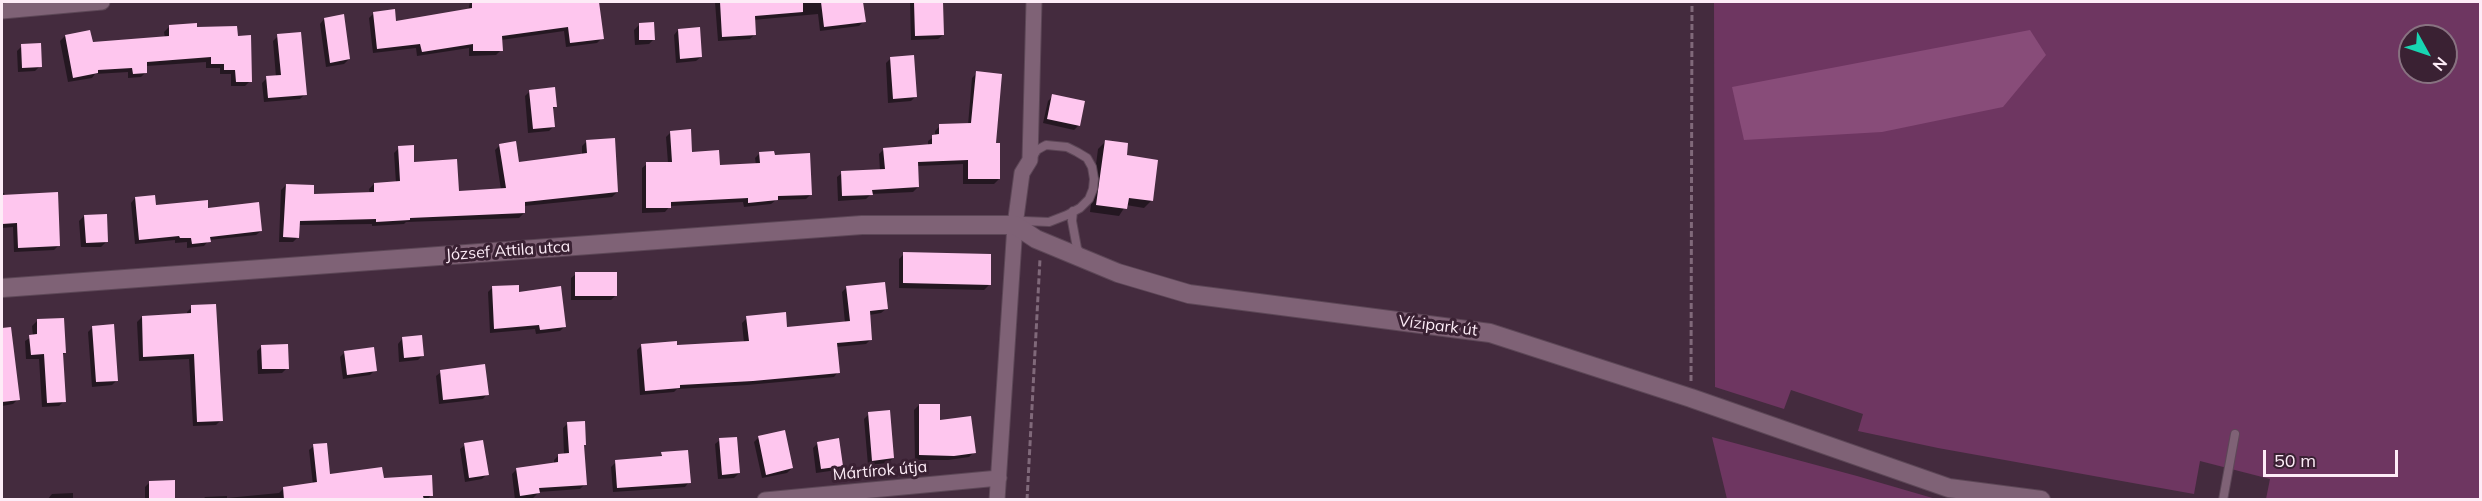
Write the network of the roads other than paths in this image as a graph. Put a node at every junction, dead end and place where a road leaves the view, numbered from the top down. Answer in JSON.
{"nodes":[{"id":1,"x":102,"y":2,"type":"edge"},
{"id":2,"x":1034,"y":2,"type":"edge"},
{"id":3,"x":2,"y":11,"type":"edge"},
{"id":4,"x":1030,"y":160,"type":"junction"},
{"id":5,"x":1073,"y":212,"type":"junction"},
{"id":6,"x":1015,"y":225,"type":"junction"},
{"id":7,"x":1083,"y":259,"type":"junction"},
{"id":8,"x":2,"y":288,"type":"edge"},
{"id":9,"x":2235,"y":434,"type":"dead end"},
{"id":10,"x":999,"y":478,"type":"junction"},
{"id":11,"x":1950,"y":494,"type":"edge"},
{"id":12,"x":765,"y":500,"type":"edge"},
{"id":13,"x":997,"y":500,"type":"edge"},
{"id":14,"x":2041,"y":500,"type":"edge"},
{"id":15,"x":2223,"y":500,"type":"edge"}],
"edges":[{"from":1,"to":3,"type":"street"},
{"from":2,"to":4,"type":"street"},
{"from":4,"to":5,"type":"lane"},
{"from":4,"to":6,"type":"street"},
{"from":5,"to":6,"type":"lane"},
{"from":5,"to":7,"type":"lane"},
{"from":6,"to":7,"type":"street","name":"Vízipark út"},
{"from":6,"to":8,"type":"street","name":"József Attila utca"},
{"from":6,"to":10,"type":"street"},
{"from":7,"to":11,"type":"street","name":"Vízipark út"},
{"from":9,"to":15,"type":"lane"},
{"from":10,"to":12,"type":"street","name":"Mártírok útja"},
{"from":10,"to":13,"type":"street"},
{"from":11,"to":14,"type":"street","name":"Vízipark út"}]}
